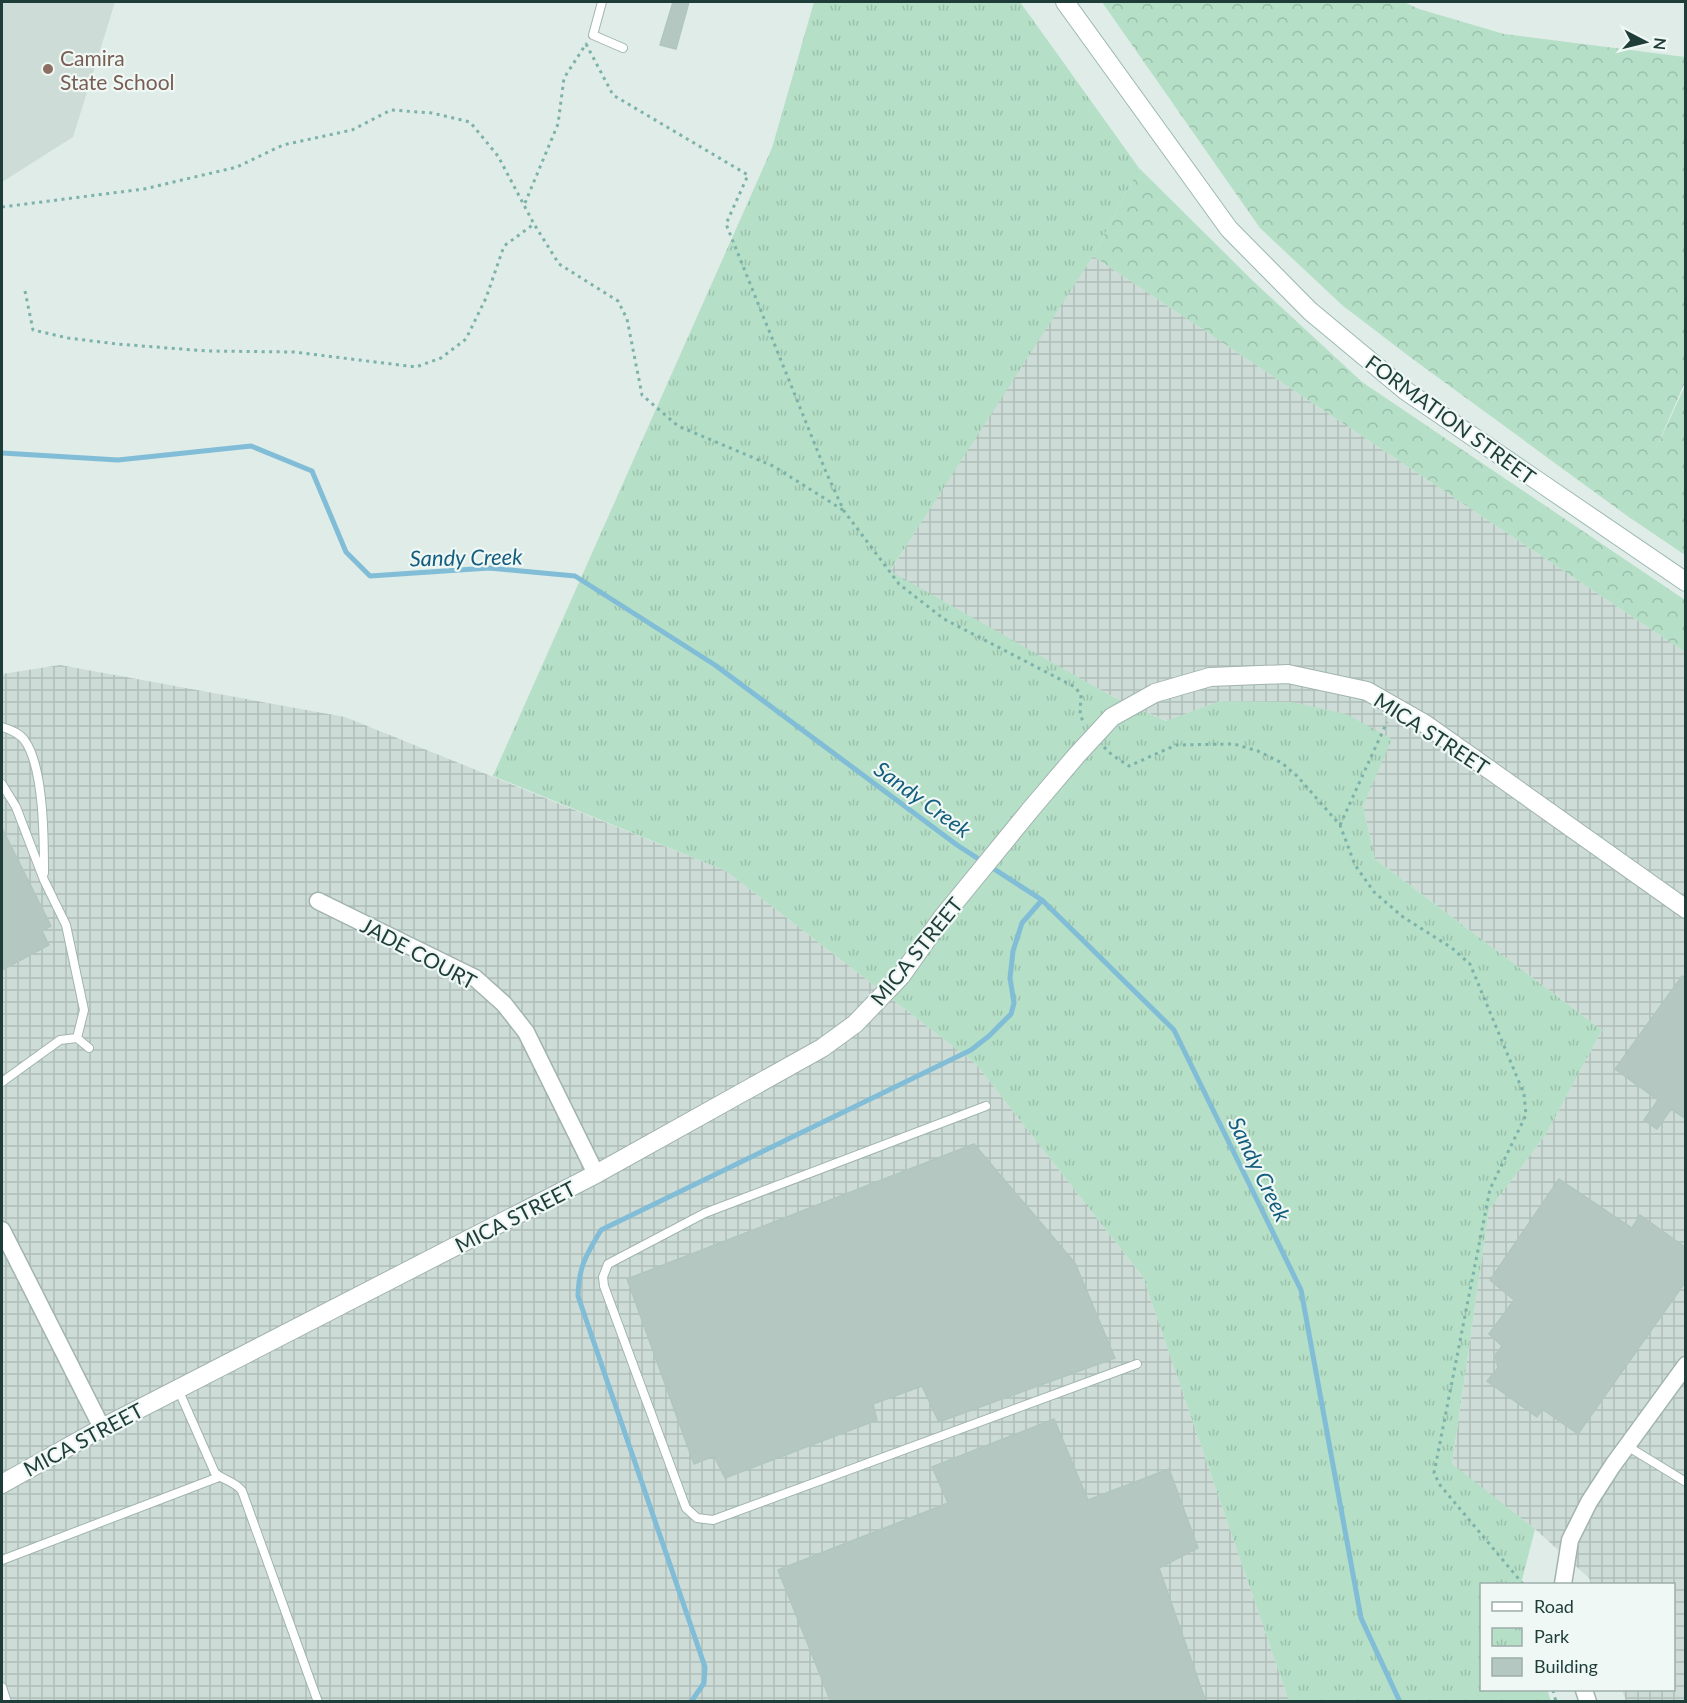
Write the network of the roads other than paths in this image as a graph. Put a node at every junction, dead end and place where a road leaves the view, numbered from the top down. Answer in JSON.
{"nodes":[{"id":1,"x":602,"y":2,"type":"edge"},
{"id":2,"x":1065,"y":2,"type":"edge"},
{"id":3,"x":623,"y":48,"type":"dead end"},
{"id":4,"x":1686,"y":582,"type":"edge"},
{"id":5,"x":2,"y":727,"type":"edge"},
{"id":6,"x":2,"y":784,"type":"edge"},
{"id":7,"x":44,"y":880,"type":"junction"},
{"id":8,"x":318,"y":901,"type":"dead end"},
{"id":9,"x":1686,"y":909,"type":"edge"},
{"id":10,"x":77,"y":1038,"type":"junction"},
{"id":11,"x":89,"y":1048,"type":"dead end"},
{"id":12,"x":2,"y":1082,"type":"edge"},
{"id":13,"x":986,"y":1106,"type":"dead end"},
{"id":14,"x":596,"y":1174,"type":"junction"},
{"id":15,"x":2,"y":1230,"type":"edge"},
{"id":16,"x":1137,"y":1364,"type":"dead end"},
{"id":17,"x":1686,"y":1365,"type":"edge"},
{"id":18,"x":178,"y":1389,"type":"junction"},
{"id":19,"x":102,"y":1428,"type":"junction"},
{"id":20,"x":1627,"y":1446,"type":"junction"},
{"id":21,"x":219,"y":1477,"type":"junction"},
{"id":22,"x":1686,"y":1482,"type":"edge"},
{"id":23,"x":2,"y":1484,"type":"edge"},
{"id":24,"x":2,"y":1560,"type":"edge"},
{"id":25,"x":1563,"y":1583,"type":"edge"},
{"id":26,"x":2,"y":1687,"type":"edge"},
{"id":27,"x":7,"y":1701,"type":"edge"},
{"id":28,"x":318,"y":1701,"type":"edge"}],
"edges":[{"from":1,"to":3,"type":"lane"},
{"from":2,"to":4,"type":"street","name":"FORMATION STREET"},
{"from":5,"to":7,"type":"lane"},
{"from":6,"to":7,"type":"lane"},
{"from":7,"to":10,"type":"lane"},
{"from":8,"to":14,"type":"street","name":"JADE COURT"},
{"from":9,"to":14,"type":"street","name":"MICA STREET"},
{"from":10,"to":11,"type":"lane"},
{"from":10,"to":12,"type":"lane"},
{"from":13,"to":16,"type":"lane"},
{"from":14,"to":18,"type":"street","name":"MICA STREET"},
{"from":15,"to":19,"type":"street"},
{"from":17,"to":20,"type":"street"},
{"from":18,"to":19,"type":"street","name":"MICA STREET"},
{"from":18,"to":21,"type":"lane"},
{"from":19,"to":23,"type":"street","name":"MICA STREET"},
{"from":20,"to":22,"type":"lane"},
{"from":20,"to":25,"type":"street"},
{"from":21,"to":24,"type":"lane"},
{"from":21,"to":28,"type":"lane"},
{"from":26,"to":27,"type":"lane"}]}
